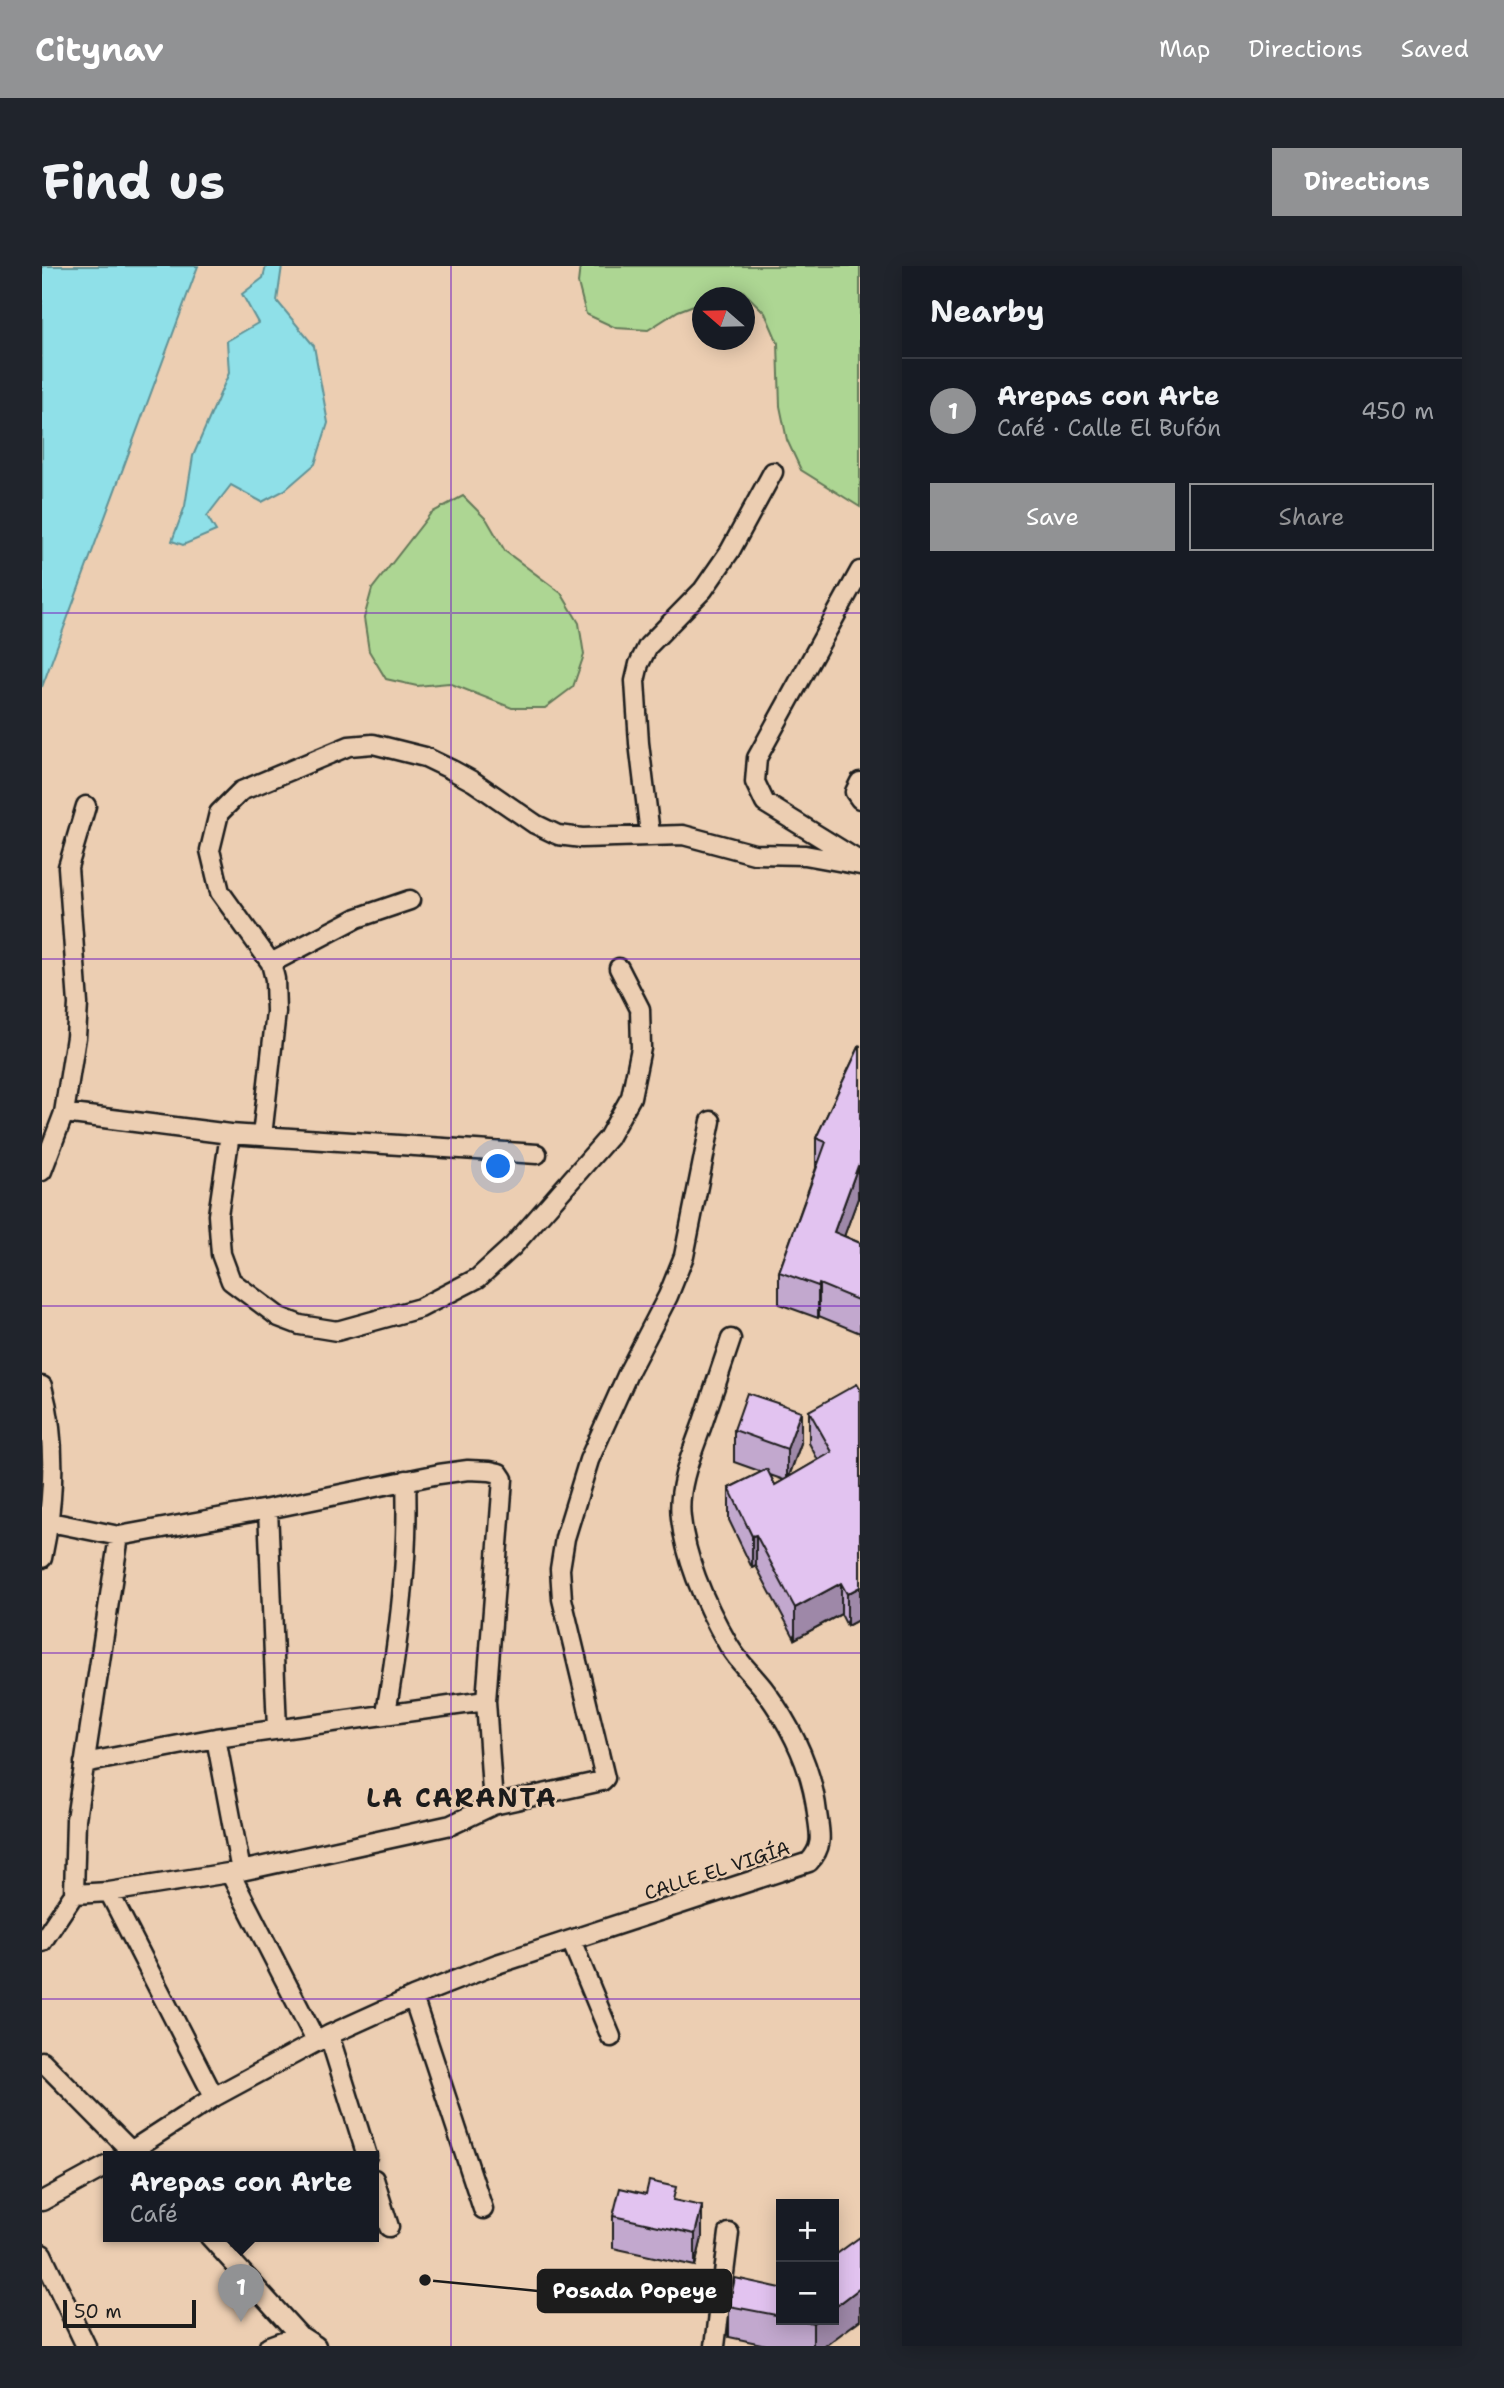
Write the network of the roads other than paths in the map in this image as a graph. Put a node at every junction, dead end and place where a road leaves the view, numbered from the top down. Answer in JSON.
{"nodes":[{"id":1,"x":773,"y":472,"type":"dead end"},
{"id":2,"x":860,"y":571,"type":"edge"},
{"id":3,"x":860,"y":782,"type":"edge"},
{"id":4,"x":860,"y":799,"type":"edge"},
{"id":5,"x":86,"y":806,"type":"dead end"},
{"id":6,"x":650,"y":834,"type":"junction"},
{"id":7,"x":860,"y":863,"type":"edge"},
{"id":8,"x":410,"y":900,"type":"dead end"},
{"id":9,"x":271,"y":963,"type":"junction"},
{"id":10,"x":619,"y":968,"type":"dead end"},
{"id":11,"x":64,"y":1114,"type":"junction"},
{"id":12,"x":711,"y":1121,"type":"dead end"},
{"id":13,"x":230,"y":1134,"type":"junction"},
{"id":14,"x":262,"y":1136,"type":"junction"},
{"id":15,"x":537,"y":1154,"type":"dead end"},
{"id":16,"x":42,"y":1171,"type":"edge"},
{"id":17,"x":731,"y":1339,"type":"dead end"},
{"id":18,"x":42,"y":1386,"type":"edge"},
{"id":19,"x":406,"y":1479,"type":"junction"},
{"id":20,"x":268,"y":1509,"type":"junction"},
{"id":21,"x":50,"y":1522,"type":"junction"},
{"id":22,"x":120,"y":1535,"type":"junction"},
{"id":23,"x":42,"y":1558,"type":"edge"},
{"id":24,"x":486,"y":1701,"type":"junction"},
{"id":25,"x":386,"y":1713,"type":"junction"},
{"id":26,"x":277,"y":1729,"type":"junction"},
{"id":27,"x":216,"y":1738,"type":"junction"},
{"id":28,"x":84,"y":1763,"type":"junction"},
{"id":29,"x":493,"y":1805,"type":"junction"},
{"id":30,"x":235,"y":1872,"type":"junction"},
{"id":31,"x":109,"y":1892,"type":"junction"},
{"id":32,"x":74,"y":1894,"type":"junction"},
{"id":33,"x":571,"y":1940,"type":"junction"},
{"id":34,"x":42,"y":1942,"type":"edge"},
{"id":35,"x":413,"y":1997,"type":"junction"},
{"id":36,"x":611,"y":2036,"type":"dead end"},
{"id":37,"x":323,"y":2038,"type":"junction"},
{"id":38,"x":42,"y":2061,"type":"edge"},
{"id":39,"x":214,"y":2096,"type":"junction"},
{"id":40,"x":127,"y":2151,"type":"edge"},
{"id":41,"x":134,"y":2151,"type":"edge"},
{"id":42,"x":365,"y":2151,"type":"edge"},
{"id":43,"x":103,"y":2168,"type":"edge"},
{"id":44,"x":379,"y":2195,"type":"edge"},
{"id":45,"x":42,"y":2201,"type":"edge"},
{"id":46,"x":484,"y":2209,"type":"dead end"},
{"id":47,"x":389,"y":2227,"type":"dead end"},
{"id":48,"x":729,"y":2233,"type":"dead end"},
{"id":49,"x":214,"y":2242,"type":"edge"},
{"id":50,"x":42,"y":2254,"type":"edge"},
{"id":51,"x":299,"y":2335,"type":"junction"},
{"id":52,"x":86,"y":2346,"type":"edge"},
{"id":53,"x":269,"y":2346,"type":"edge"},
{"id":54,"x":316,"y":2346,"type":"edge"},
{"id":55,"x":715,"y":2346,"type":"edge"}],
"edges":[{"from":1,"to":6,"type":"street"},
{"from":2,"to":7,"type":"street"},
{"from":3,"to":4,"type":"street"},
{"from":5,"to":11,"type":"street"},
{"from":6,"to":7,"type":"street"},
{"from":6,"to":9,"type":"street"},
{"from":8,"to":9,"type":"street"},
{"from":9,"to":14,"type":"street"},
{"from":10,"to":13,"type":"street"},
{"from":11,"to":13,"type":"street"},
{"from":11,"to":16,"type":"street"},
{"from":12,"to":29,"type":"street"},
{"from":13,"to":14,"type":"street"},
{"from":14,"to":15,"type":"street"},
{"from":17,"to":33,"type":"street","name":"CALLE EL VIGÍA"},
{"from":18,"to":21,"type":"street"},
{"from":19,"to":20,"type":"street"},
{"from":19,"to":24,"type":"street"},
{"from":19,"to":25,"type":"street"},
{"from":20,"to":22,"type":"street"},
{"from":20,"to":26,"type":"street"},
{"from":21,"to":22,"type":"street"},
{"from":21,"to":23,"type":"street"},
{"from":22,"to":28,"type":"street"},
{"from":24,"to":25,"type":"street"},
{"from":24,"to":29,"type":"street"},
{"from":25,"to":26,"type":"street"},
{"from":26,"to":27,"type":"street"},
{"from":27,"to":28,"type":"street"},
{"from":27,"to":30,"type":"street"},
{"from":28,"to":32,"type":"street"},
{"from":29,"to":30,"type":"street"},
{"from":30,"to":31,"type":"street"},
{"from":30,"to":37,"type":"street"},
{"from":31,"to":32,"type":"street"},
{"from":31,"to":39,"type":"street"},
{"from":32,"to":34,"type":"street"},
{"from":33,"to":35,"type":"street","name":"CALLE EL VIGÍA"},
{"from":33,"to":36,"type":"street"},
{"from":35,"to":37,"type":"street","name":"CALLE EL VIGÍA"},
{"from":35,"to":46,"type":"street"},
{"from":37,"to":39,"type":"street","name":"CALLE EL VIGÍA"},
{"from":37,"to":42,"type":"street"},
{"from":38,"to":40,"type":"street"},
{"from":39,"to":41,"type":"street","name":"CALLE EL VIGÍA"},
{"from":43,"to":45,"type":"street"},
{"from":44,"to":47,"type":"street"},
{"from":48,"to":55,"type":"street"},
{"from":49,"to":51,"type":"street"},
{"from":50,"to":52,"type":"street"},
{"from":51,"to":53,"type":"street"},
{"from":51,"to":54,"type":"street"}]}
